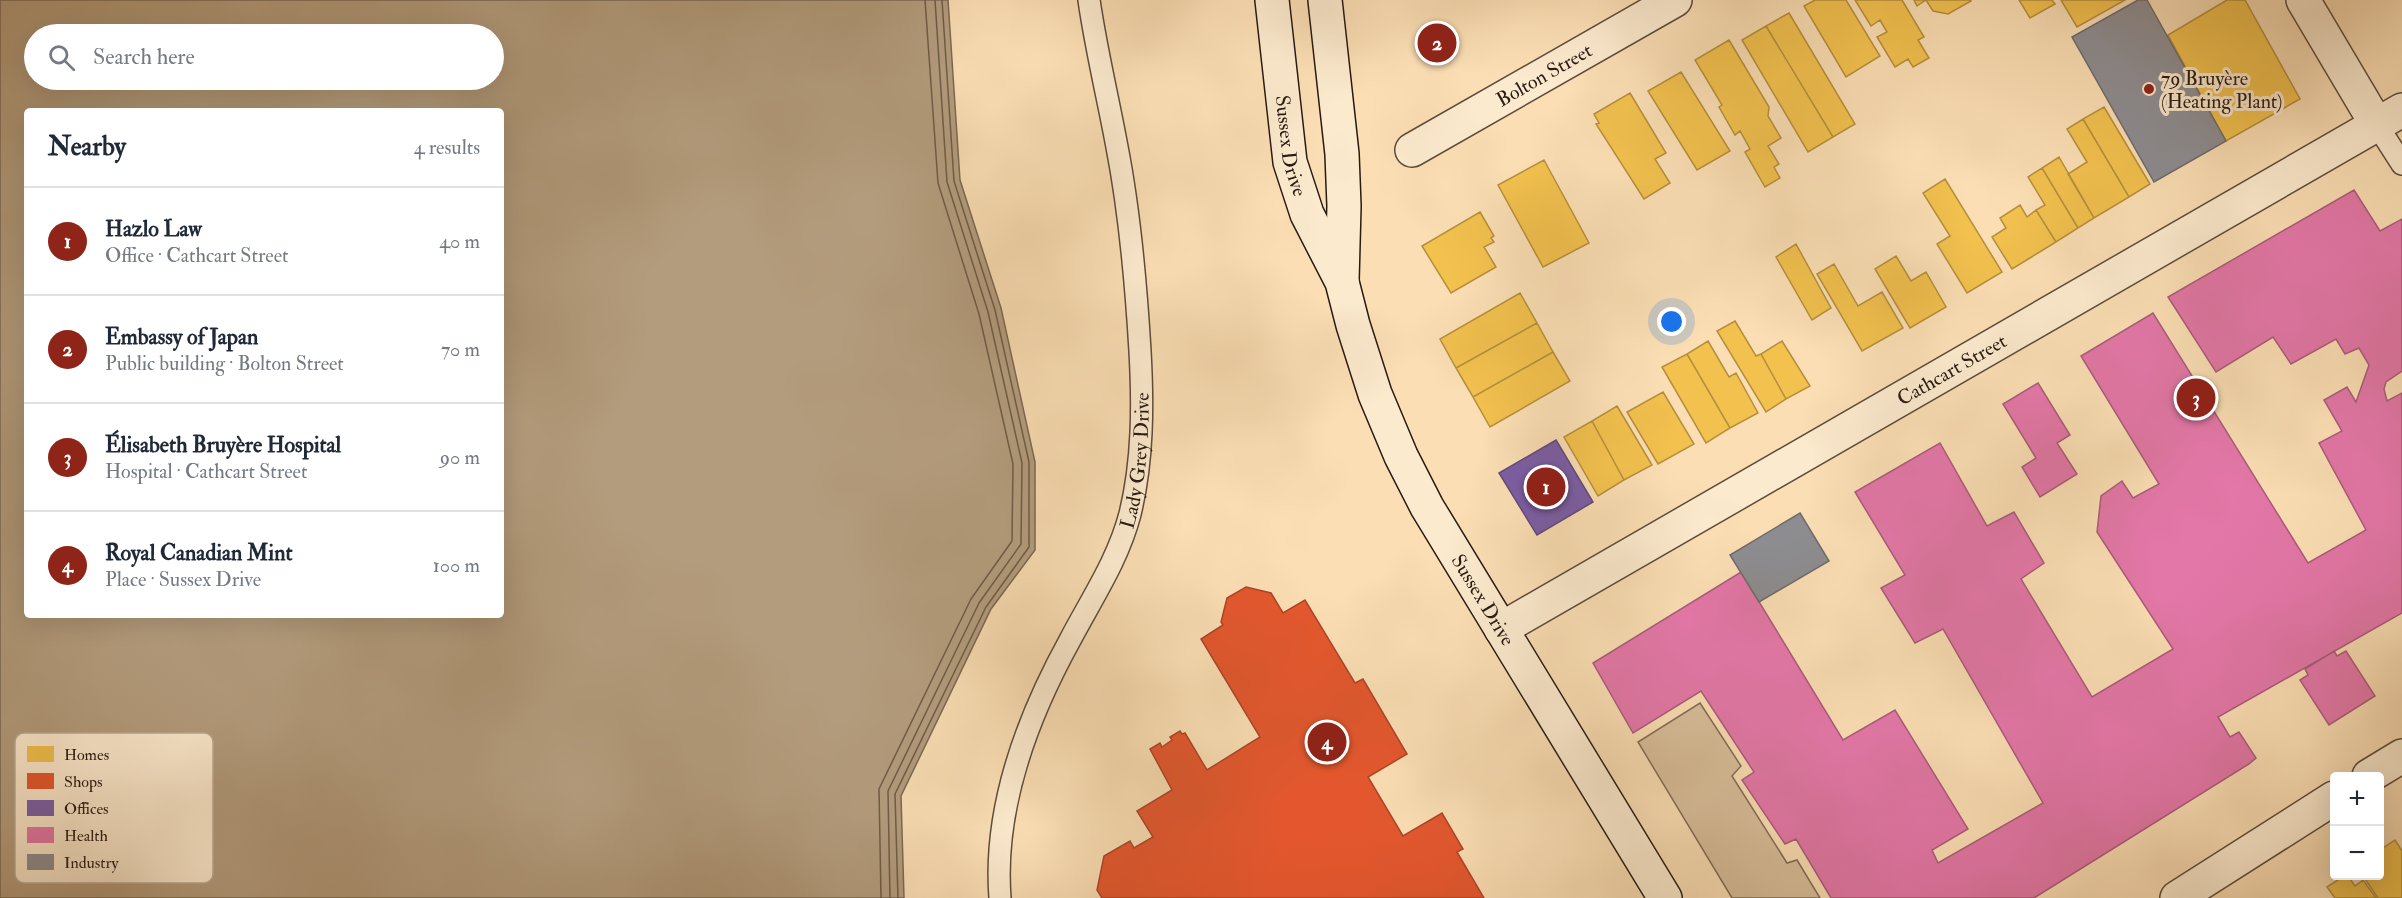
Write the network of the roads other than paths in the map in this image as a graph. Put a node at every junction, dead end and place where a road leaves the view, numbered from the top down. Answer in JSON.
{"nodes":[{"id":1,"x":1089,"y":0,"type":"edge"},
{"id":2,"x":1272,"y":0,"type":"edge"},
{"id":3,"x":1325,"y":0,"type":"edge"},
{"id":4,"x":1675,"y":0,"type":"edge"},
{"id":5,"x":2303,"y":0,"type":"edge"},
{"id":6,"x":2390,"y":118,"type":"edge"},
{"id":7,"x":1412,"y":150,"type":"dead end"},
{"id":8,"x":2402,"y":164,"type":"edge"},
{"id":9,"x":1342,"y":282,"type":"junction"},
{"id":10,"x":1501,"y":628,"type":"junction"},
{"id":11,"x":2402,"y":756,"type":"edge"},
{"id":12,"x":2377,"y":772,"type":"edge"},
{"id":13,"x":2330,"y":801,"type":"edge"},
{"id":14,"x":1000,"y":898,"type":"edge"},
{"id":15,"x":1665,"y":898,"type":"edge"},
{"id":16,"x":2177,"y":898,"type":"edge"}],
"edges":[{"from":1,"to":14,"type":"lane","name":"Lady Grey Drive"},
{"from":2,"to":9,"type":"street","name":"Sussex Drive"},
{"from":3,"to":9,"type":"street","name":"Sussex Drive"},
{"from":4,"to":7,"type":"street","name":"Bolton Street"},
{"from":5,"to":6,"type":"street"},
{"from":6,"to":8,"type":"lane"},
{"from":6,"to":10,"type":"street","name":"Cathcart Street"},
{"from":9,"to":10,"type":"street","name":"Sussex Drive"},
{"from":10,"to":15,"type":"street","name":"Sussex Drive"},
{"from":11,"to":12,"type":"street"},
{"from":13,"to":16,"type":"street"}]}
